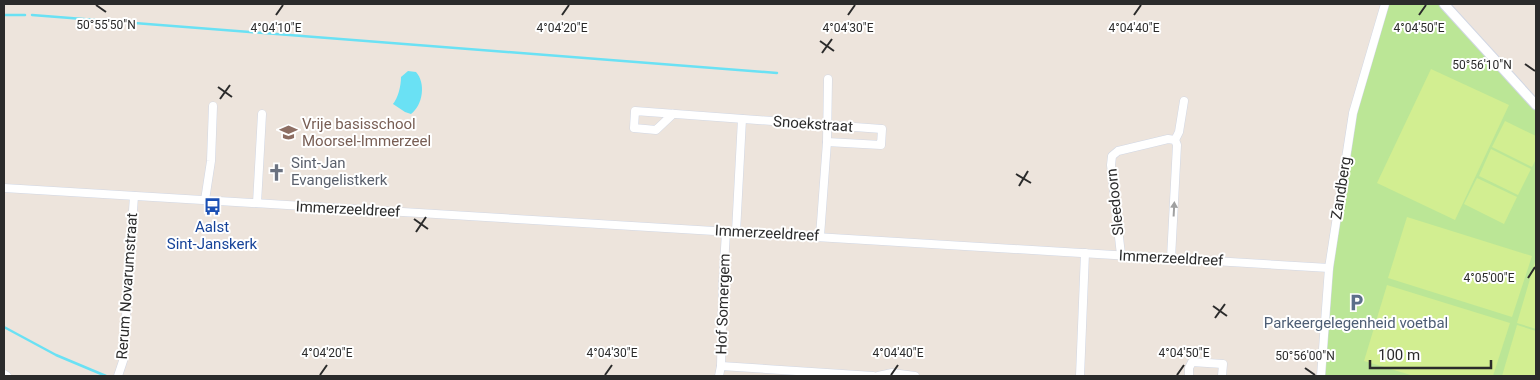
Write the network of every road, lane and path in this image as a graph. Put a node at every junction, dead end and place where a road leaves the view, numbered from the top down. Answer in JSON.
{"nodes":[{"id":1,"x":1385,"y":4,"type":"edge"},
{"id":2,"x":1444,"y":4,"type":"edge"},
{"id":3,"x":828,"y":79,"type":"dead end"},
{"id":4,"x":1184,"y":101,"type":"dead end"},
{"id":5,"x":1536,"y":105,"type":"edge"},
{"id":6,"x":213,"y":106,"type":"dead end"},
{"id":7,"x":262,"y":114,"type":"dead end"},
{"id":8,"x":673,"y":114,"type":"junction"},
{"id":9,"x":742,"y":120,"type":"junction"},
{"id":10,"x":828,"y":124,"type":"junction"},
{"id":11,"x":1175,"y":140,"type":"junction"},
{"id":12,"x":827,"y":142,"type":"junction"},
{"id":13,"x":4,"y":188,"type":"edge"},
{"id":14,"x":134,"y":196,"type":"junction"},
{"id":15,"x":205,"y":200,"type":"junction"},
{"id":16,"x":257,"y":204,"type":"junction"},
{"id":17,"x":726,"y":232,"type":"junction"},
{"id":18,"x":736,"y":232,"type":"junction"},
{"id":19,"x":820,"y":236,"type":"junction"},
{"id":20,"x":1085,"y":253,"type":"junction"},
{"id":21,"x":1121,"y":255,"type":"junction"},
{"id":22,"x":1171,"y":258,"type":"junction"},
{"id":23,"x":1329,"y":268,"type":"junction"},
{"id":24,"x":721,"y":366,"type":"junction"},
{"id":25,"x":4,"y":374,"type":"edge"},
{"id":26,"x":1078,"y":375,"type":"edge"},
{"id":27,"x":7,"y":376,"type":"edge"},
{"id":28,"x":118,"y":376,"type":"edge"},
{"id":29,"x":719,"y":376,"type":"edge"},
{"id":30,"x":873,"y":376,"type":"edge"},
{"id":31,"x":878,"y":376,"type":"edge"},
{"id":32,"x":915,"y":376,"type":"edge"},
{"id":33,"x":1189,"y":376,"type":"edge"},
{"id":34,"x":1222,"y":376,"type":"edge"},
{"id":35,"x":1321,"y":376,"type":"edge"}],
"edges":[{"from":1,"to":23,"type":"street","name":"Zandberg"},
{"from":2,"to":5,"type":"street"},
{"from":3,"to":10,"type":"street"},
{"from":4,"to":11,"type":"street"},
{"from":6,"to":15,"type":"street"},
{"from":7,"to":16,"type":"street"},
{"from":8,"to":8,"type":"street","name":"Snoekstraat"},
{"from":8,"to":9,"type":"street","name":"Snoekstraat"},
{"from":9,"to":10,"type":"street","name":"Snoekstraat"},
{"from":9,"to":18,"type":"street"},
{"from":10,"to":12,"type":"street"},
{"from":10,"to":12,"type":"street","name":"Snoekstraat"},
{"from":11,"to":21,"type":"street","name":"Sleedoorn"},
{"from":22,"to":11,"type":"street","one_way":true},
{"from":12,"to":19,"type":"street"},
{"from":13,"to":14,"type":"street","name":"Immerzeeldreef"},
{"from":14,"to":15,"type":"street","name":"Immerzeeldreef"},
{"from":14,"to":28,"type":"street","name":"Rerum Novarumstraat"},
{"from":15,"to":16,"type":"street","name":"Immerzeeldreef"},
{"from":16,"to":17,"type":"street","name":"Immerzeeldreef"},
{"from":17,"to":18,"type":"street","name":"Immerzeeldreef"},
{"from":17,"to":24,"type":"street","name":"Hof Somergem"},
{"from":18,"to":19,"type":"street","name":"Immerzeeldreef"},
{"from":19,"to":20,"type":"street","name":"Immerzeeldreef"},
{"from":20,"to":21,"type":"street","name":"Immerzeeldreef"},
{"from":20,"to":26,"type":"street"},
{"from":21,"to":22,"type":"street","name":"Immerzeeldreef"},
{"from":22,"to":23,"type":"street","name":"Immerzeeldreef"},
{"from":23,"to":35,"type":"street","name":"Zandberg"},
{"from":24,"to":29,"type":"street","name":"Hof Somergem"},
{"from":24,"to":30,"type":"street"},
{"from":25,"to":27,"type":"street"},
{"from":31,"to":32,"type":"street"},
{"from":33,"to":34,"type":"street"}]}
